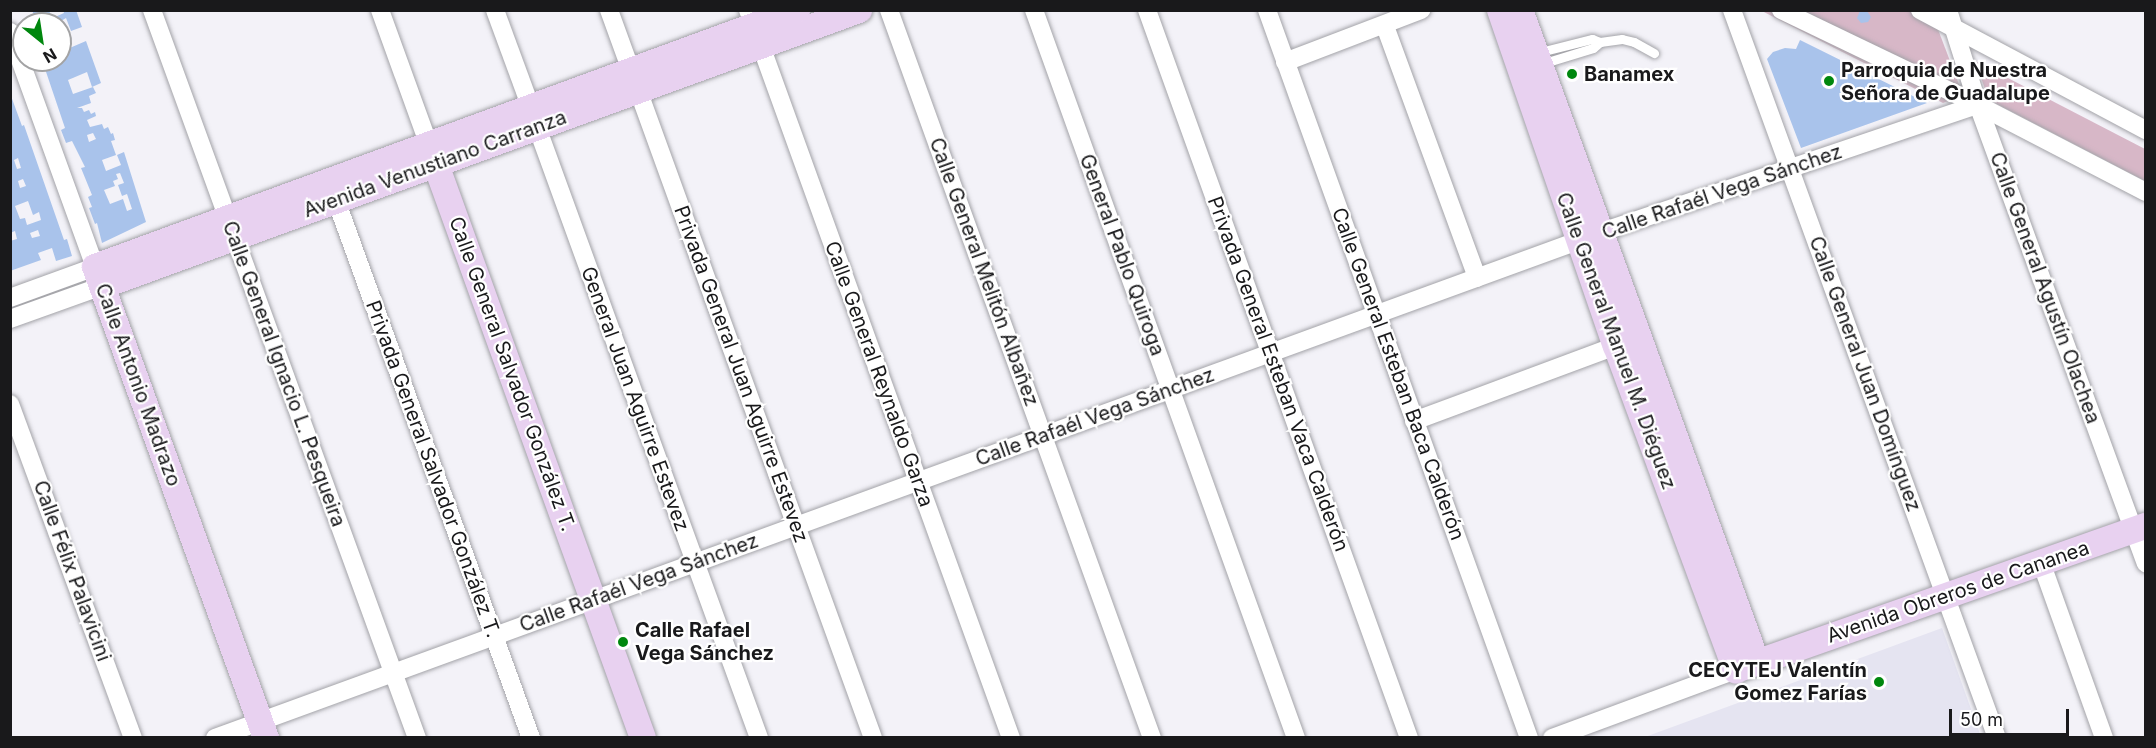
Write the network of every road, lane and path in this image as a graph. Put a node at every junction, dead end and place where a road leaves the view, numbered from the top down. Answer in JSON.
{"nodes":[{"id":1,"x":152,"y":10,"type":"edge"},
{"id":2,"x":380,"y":10,"type":"edge"},
{"id":3,"x":495,"y":10,"type":"edge"},
{"id":4,"x":609,"y":10,"type":"edge"},
{"id":5,"x":797,"y":10,"type":"edge"},
{"id":6,"x":860,"y":10,"type":"edge"},
{"id":7,"x":889,"y":10,"type":"edge"},
{"id":8,"x":1034,"y":10,"type":"edge"},
{"id":9,"x":1147,"y":10,"type":"edge"},
{"id":10,"x":1267,"y":10,"type":"edge"},
{"id":11,"x":1421,"y":10,"type":"edge"},
{"id":12,"x":1500,"y":10,"type":"edge"},
{"id":13,"x":1520,"y":10,"type":"edge"},
{"id":14,"x":1732,"y":10,"type":"edge"},
{"id":15,"x":1781,"y":10,"type":"edge"},
{"id":16,"x":1920,"y":10,"type":"edge"},
{"id":17,"x":1951,"y":19,"type":"edge"},
{"id":18,"x":1385,"y":26,"type":"junction"},
{"id":19,"x":754,"y":28,"type":"edge"},
{"id":20,"x":10,"y":32,"type":"edge"},
{"id":21,"x":1654,"y":53,"type":"dead end"},
{"id":22,"x":1528,"y":61,"type":"junction"},
{"id":23,"x":1285,"y":62,"type":"junction"},
{"id":24,"x":635,"y":81,"type":"junction"},
{"id":25,"x":1978,"y":105,"type":"junction"},
{"id":26,"x":534,"y":117,"type":"junction"},
{"id":27,"x":2145,"y":130,"type":"edge"},
{"id":28,"x":432,"y":154,"type":"junction"},
{"id":29,"x":1791,"y":170,"type":"junction"},
{"id":30,"x":2145,"y":192,"type":"edge"},
{"id":31,"x":336,"y":201,"type":"junction"},
{"id":32,"x":230,"y":228,"type":"junction"},
{"id":33,"x":1591,"y":236,"type":"junction"},
{"id":34,"x":98,"y":276,"type":"junction"},
{"id":35,"x":1477,"y":278,"type":"junction"},
{"id":36,"x":10,"y":298,"type":"edge"},
{"id":37,"x":1376,"y":315,"type":"junction"},
{"id":38,"x":10,"y":319,"type":"edge"},
{"id":39,"x":1616,"y":346,"type":"junction"},
{"id":40,"x":1271,"y":353,"type":"junction"},
{"id":41,"x":1171,"y":390,"type":"junction"},
{"id":42,"x":10,"y":404,"type":"edge"},
{"id":43,"x":1414,"y":421,"type":"junction"},
{"id":44,"x":1043,"y":436,"type":"junction"},
{"id":45,"x":918,"y":481,"type":"junction"},
{"id":46,"x":796,"y":526,"type":"junction"},
{"id":47,"x":2139,"y":528,"type":"edge"},
{"id":48,"x":2041,"y":562,"type":"junction"},
{"id":49,"x":695,"y":563,"type":"junction"},
{"id":50,"x":2145,"y":563,"type":"edge"},
{"id":51,"x":1946,"y":596,"type":"junction"},
{"id":52,"x":593,"y":600,"type":"junction"},
{"id":53,"x":494,"y":636,"type":"junction"},
{"id":54,"x":1747,"y":667,"type":"junction"},
{"id":55,"x":394,"y":673,"type":"junction"},
{"id":56,"x":263,"y":729,"type":"edge"},
{"id":57,"x":132,"y":738,"type":"edge"},
{"id":58,"x":215,"y":738,"type":"edge"},
{"id":59,"x":417,"y":738,"type":"edge"},
{"id":60,"x":531,"y":738,"type":"edge"},
{"id":61,"x":643,"y":738,"type":"edge"},
{"id":62,"x":759,"y":738,"type":"edge"},
{"id":63,"x":873,"y":738,"type":"edge"},
{"id":64,"x":1011,"y":738,"type":"edge"},
{"id":65,"x":1152,"y":738,"type":"edge"},
{"id":66,"x":1296,"y":738,"type":"edge"},
{"id":67,"x":1409,"y":738,"type":"edge"},
{"id":68,"x":1529,"y":738,"type":"edge"},
{"id":69,"x":1552,"y":738,"type":"edge"},
{"id":70,"x":1997,"y":738,"type":"edge"},
{"id":71,"x":2104,"y":738,"type":"edge"}],
"edges":[{"from":1,"to":32,"type":"street","name":"Calle General Ignacio L. Pesqueira"},
{"from":2,"to":28,"type":"street","name":"Calle General Salvador González T."},
{"from":3,"to":26,"type":"street","name":"General Juan Aguirre Estevez"},
{"from":4,"to":24,"type":"street","name":"Privada General Juan Aguirre Estevez"},
{"from":5,"to":19,"type":"street","name":"Avenida Venustiano Carranza"},
{"from":6,"to":19,"type":"street","name":"Avenida Venustiano Carranza"},
{"from":7,"to":44,"type":"street","name":"Calle General Melitón Albañez"},
{"from":8,"to":41,"type":"street","name":"General Pablo Quiroga"},
{"from":9,"to":40,"type":"street","name":"Privada General Esteban Vaca Calderón"},
{"from":10,"to":23,"type":"street","name":"Calle General Esteban Baca Calderón"},
{"from":11,"to":18,"type":"street"},
{"from":12,"to":22,"type":"street","name":"Calle General Manuel M. Diéguez"},
{"from":13,"to":22,"type":"street","name":"Calle General Manuel M. Diéguez"},
{"from":14,"to":29,"type":"street","name":"Calle General Juan Domínguez"},
{"from":15,"to":25,"type":"street"},
{"from":16,"to":17,"type":"street"},
{"from":17,"to":25,"type":"street","name":"Calle General Agustín Olachea"},
{"from":17,"to":27,"type":"street"},
{"from":18,"to":23,"type":"street"},
{"from":18,"to":35,"type":"street"},
{"from":19,"to":24,"type":"street","name":"Avenida Venustiano Carranza"},
{"from":19,"to":45,"type":"street","name":"Calle General Reynaldo Garza"},
{"from":20,"to":34,"type":"street","name":"Calle Antonio Madrazo"},
{"from":21,"to":22,"type":"lane"},
{"from":22,"to":33,"type":"street","name":"Calle General Manuel M. Diéguez"},
{"from":23,"to":37,"type":"street","name":"Calle General Esteban Baca Calderón"},
{"from":24,"to":26,"type":"street","name":"Avenida Venustiano Carranza"},
{"from":24,"to":46,"type":"street","name":"Privada General Juan Aguirre Estevez"},
{"from":25,"to":29,"type":"street","name":"Calle Rafaél Vega Sánchez"},
{"from":25,"to":30,"type":"street"},
{"from":25,"to":47,"type":"street","name":"Calle General Agustín Olachea"},
{"from":26,"to":28,"type":"street","name":"Avenida Venustiano Carranza"},
{"from":26,"to":49,"type":"street","name":"General Juan Aguirre Estevez"},
{"from":28,"to":31,"type":"street","name":"Avenida Venustiano Carranza"},
{"from":28,"to":32,"type":"street","name":"Avenida Venustiano Carranza"},
{"from":28,"to":52,"type":"street","name":"Calle General Salvador González T."},
{"from":29,"to":33,"type":"street","name":"Calle Rafaél Vega Sánchez"},
{"from":29,"to":51,"type":"street","name":"Calle General Juan Domínguez"},
{"from":31,"to":32,"type":"street","name":"Avenida Venustiano Carranza"},
{"from":31,"to":53,"type":"street","name":"Privada General Salvador González T."},
{"from":32,"to":34,"type":"street","name":"Avenida Venustiano Carranza"},
{"from":32,"to":55,"type":"street","name":"Calle General Ignacio L. Pesqueira"},
{"from":33,"to":35,"type":"street","name":"Calle Rafaél Vega Sánchez"},
{"from":33,"to":39,"type":"street","name":"Calle General Manuel M. Diéguez"},
{"from":33,"to":54,"type":"street","name":"Calle General Manuel M. Diéguez"},
{"from":34,"to":36,"type":"street","name":"Avenida Venustiano Carranza"},
{"from":34,"to":38,"type":"street","name":"Avenida Venustiano Carranza"},
{"from":34,"to":56,"type":"street","name":"Calle Antonio Madrazo"},
{"from":35,"to":37,"type":"street","name":"Calle Rafaél Vega Sánchez"},
{"from":37,"to":40,"type":"street","name":"Calle Rafaél Vega Sánchez"},
{"from":37,"to":43,"type":"street","name":"Calle General Esteban Baca Calderón"},
{"from":39,"to":43,"type":"street"},
{"from":39,"to":54,"type":"street","name":"Calle General Manuel M. Diéguez"},
{"from":40,"to":41,"type":"street","name":"Calle Rafaél Vega Sánchez"},
{"from":40,"to":67,"type":"street","name":"Privada General Esteban Vaca Calderón"},
{"from":41,"to":44,"type":"street","name":"Calle Rafaél Vega Sánchez"},
{"from":41,"to":66,"type":"street","name":"General Pablo Quiroga"},
{"from":42,"to":57,"type":"street","name":"Calle Félix Palavicini"},
{"from":43,"to":68,"type":"street","name":"Calle General Esteban Baca Calderón"},
{"from":44,"to":45,"type":"street","name":"Calle Rafaél Vega Sánchez"},
{"from":44,"to":65,"type":"street","name":"Calle General Melitón Albañez"},
{"from":45,"to":46,"type":"street","name":"Calle Rafaél Vega Sánchez"},
{"from":45,"to":64,"type":"street","name":"Calle General Reynaldo Garza"},
{"from":46,"to":49,"type":"street","name":"Calle Rafaél Vega Sánchez"},
{"from":46,"to":63,"type":"street","name":"Privada General Juan Aguirre Estevez"},
{"from":47,"to":48,"type":"street","name":"Avenida Obreros de Cananea"},
{"from":47,"to":50,"type":"street","name":"Calle General Agustín Olachea"},
{"from":48,"to":51,"type":"street","name":"Avenida Obreros de Cananea"},
{"from":48,"to":71,"type":"street"},
{"from":49,"to":52,"type":"street","name":"Calle Rafaél Vega Sánchez"},
{"from":49,"to":62,"type":"street","name":"General Juan Aguirre Estevez"},
{"from":51,"to":54,"type":"street","name":"Avenida Obreros de Cananea"},
{"from":51,"to":70,"type":"street","name":"Calle General Juan Domínguez"},
{"from":52,"to":53,"type":"street","name":"Calle Rafaél Vega Sánchez"},
{"from":52,"to":61,"type":"street","name":"Calle General Salvador González T."},
{"from":53,"to":55,"type":"street","name":"Calle Rafaél Vega Sánchez"},
{"from":53,"to":60,"type":"street","name":"Privada General Salvador González T."},
{"from":54,"to":69,"type":"street"},
{"from":55,"to":56,"type":"street","name":"Calle Rafaél Vega Sánchez"},
{"from":55,"to":59,"type":"street","name":"Calle General Ignacio L. Pesqueira"},
{"from":56,"to":58,"type":"street","name":"Calle Rafaél Vega Sánchez"}]}
